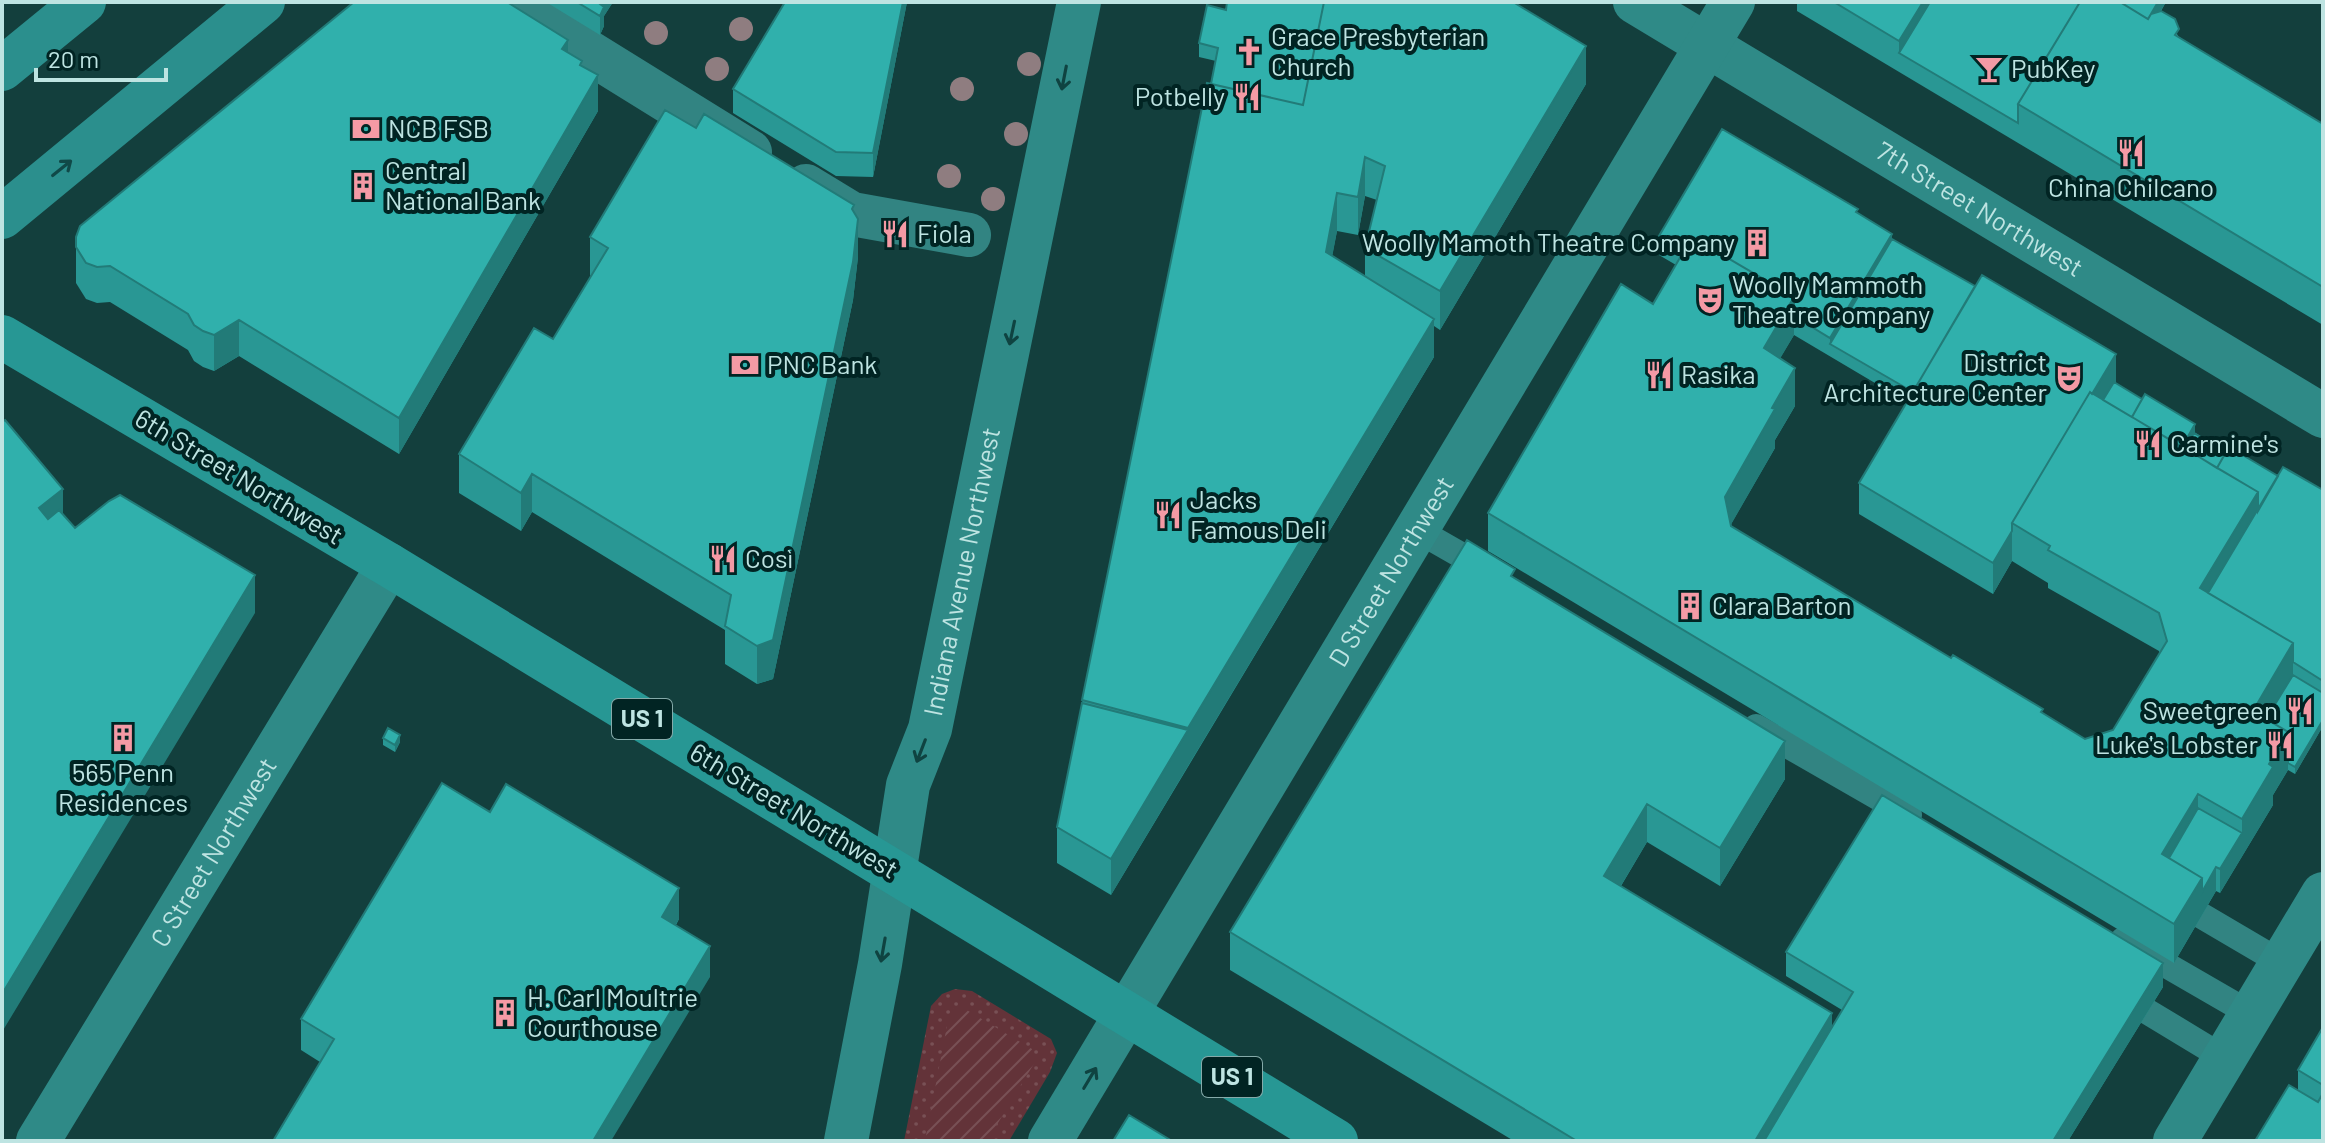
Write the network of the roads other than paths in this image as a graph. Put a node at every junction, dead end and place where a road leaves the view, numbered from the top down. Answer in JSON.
{"nodes":[{"id":1,"x":84,"y":2,"type":"edge"},
{"id":2,"x":263,"y":2,"type":"edge"},
{"id":3,"x":508,"y":2,"type":"edge"},
{"id":4,"x":1079,"y":2,"type":"edge"},
{"id":5,"x":1635,"y":2,"type":"edge"},
{"id":6,"x":1733,"y":2,"type":"edge"},
{"id":7,"x":1707,"y":45,"type":"junction"},
{"id":8,"x":2,"y":69,"type":"edge"},
{"id":9,"x":2,"y":217,"type":"edge"},
{"id":10,"x":969,"y":235,"type":"dead end"},
{"id":11,"x":2,"y":337,"type":"edge"},
{"id":12,"x":2323,"y":416,"type":"edge"},
{"id":13,"x":1417,"y":530,"type":"junction"},
{"id":14,"x":389,"y":565,"type":"junction"},
{"id":15,"x":1502,"y":579,"type":"edge"},
{"id":16,"x":1733,"y":714,"type":"edge"},
{"id":17,"x":1924,"y":824,"type":"edge"},
{"id":18,"x":896,"y":873,"type":"junction"},
{"id":19,"x":2320,"y":905,"type":"edge"},
{"id":20,"x":2202,"y":916,"type":"edge"},
{"id":21,"x":2101,"y":927,"type":"edge"},
{"id":22,"x":2282,"y":963,"type":"junction"},
{"id":23,"x":2148,"y":1012,"type":"edge"},
{"id":24,"x":1127,"y":1013,"type":"junction"},
{"id":25,"x":2251,"y":1014,"type":"junction"},
{"id":26,"x":2224,"y":1058,"type":"junction"},
{"id":27,"x":38,"y":1141,"type":"edge"},
{"id":28,"x":846,"y":1141,"type":"edge"},
{"id":29,"x":1050,"y":1141,"type":"edge"},
{"id":30,"x":1336,"y":1141,"type":"edge"},
{"id":31,"x":2175,"y":1141,"type":"edge"}],
"edges":[{"from":1,"to":8,"type":"main road"},
{"from":9,"to":2,"type":"main road","one_way":true},
{"from":3,"to":10,"type":"street"},
{"from":4,"to":18,"type":"street","name":"Indiana Avenue Northwest","one_way":true},
{"from":5,"to":7,"type":"street","name":"7th Street Northwest"},
{"from":6,"to":7,"type":"street","name":"D Street Northwest"},
{"from":7,"to":12,"type":"street","name":"7th Street Northwest"},
{"from":7,"to":13,"type":"street","name":"D Street Northwest"},
{"from":11,"to":14,"type":"highway","name":"6th Street Northwest","number":"US 1"},
{"from":13,"to":15,"type":"lane"},
{"from":13,"to":24,"type":"street","name":"D Street Northwest"},
{"from":14,"to":18,"type":"highway","name":"6th Street Northwest","number":"US 1"},
{"from":14,"to":27,"type":"street","name":"C Street Northwest"},
{"from":16,"to":17,"type":"lane"},
{"from":18,"to":24,"type":"highway","name":"6th Street Northwest","number":"US 1"},
{"from":18,"to":28,"type":"street","name":"Indiana Avenue Northwest","one_way":true},
{"from":19,"to":22,"type":"street"},
{"from":20,"to":22,"type":"lane"},
{"from":21,"to":25,"type":"lane"},
{"from":22,"to":25,"type":"street"},
{"from":23,"to":26,"type":"lane"},
{"from":29,"to":24,"type":"street","name":"D Street Northwest","one_way":true},
{"from":24,"to":30,"type":"highway","name":"6th Street Northwest","number":"US 1"},
{"from":25,"to":26,"type":"street"},
{"from":26,"to":31,"type":"street"}]}
